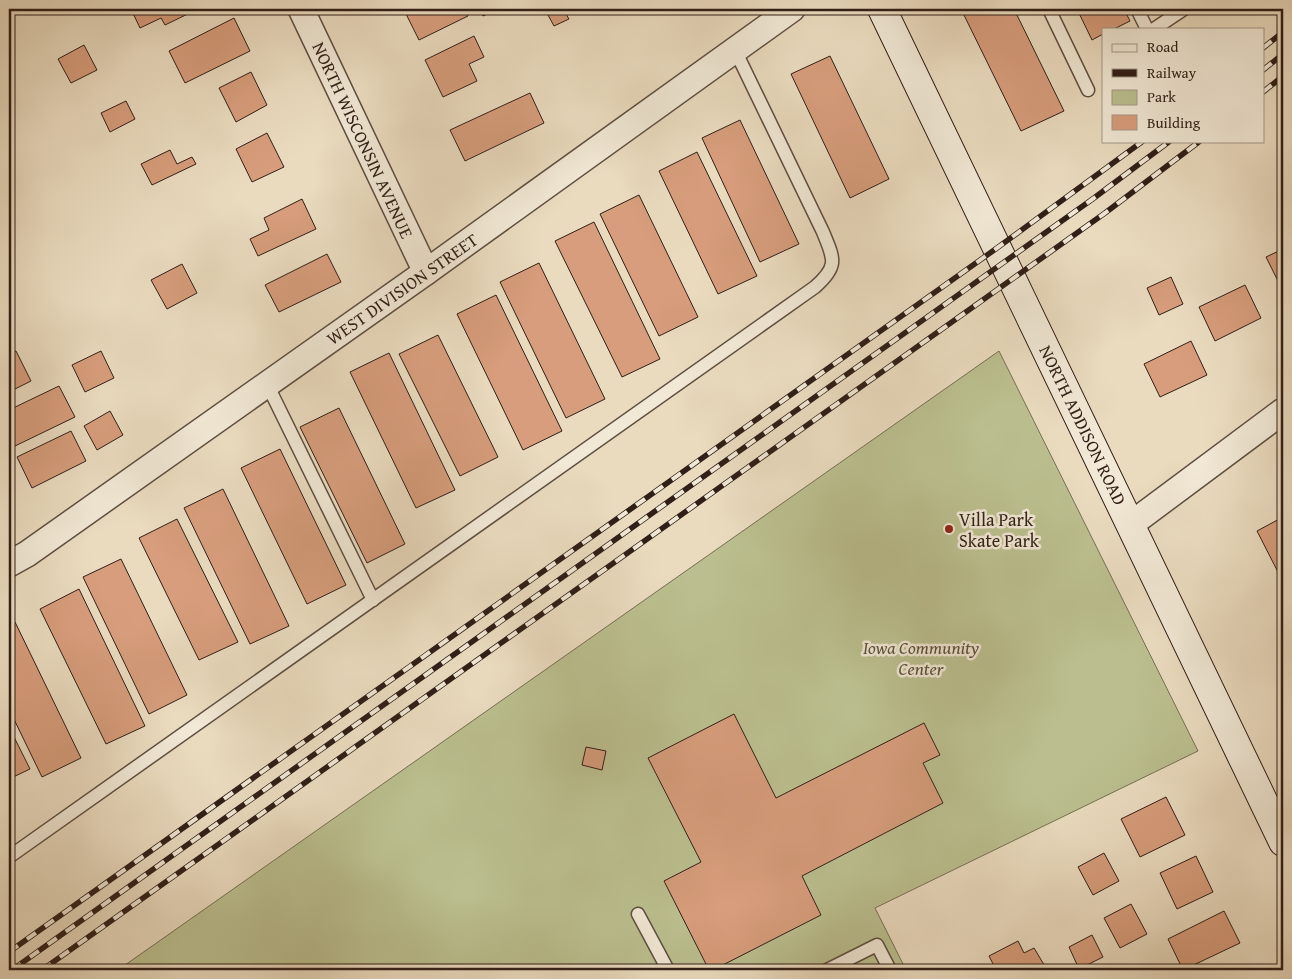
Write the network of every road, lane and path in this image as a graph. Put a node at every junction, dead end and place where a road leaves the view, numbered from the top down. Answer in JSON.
{"nodes":[{"id":1,"x":301,"y":9,"type":"edge"},
{"id":2,"x":792,"y":9,"type":"edge"},
{"id":3,"x":882,"y":9,"type":"edge"},
{"id":4,"x":1049,"y":9,"type":"edge"},
{"id":5,"x":1137,"y":9,"type":"edge"},
{"id":6,"x":1184,"y":9,"type":"edge"},
{"id":7,"x":1146,"y":28,"type":"edge"},
{"id":8,"x":1156,"y":28,"type":"edge"},
{"id":9,"x":735,"y":50,"type":"junction"},
{"id":10,"x":1088,"y":90,"type":"dead end"},
{"id":11,"x":426,"y":272,"type":"junction"},
{"id":12,"x":267,"y":384,"type":"junction"},
{"id":13,"x":1283,"y":411,"type":"edge"},
{"id":14,"x":1130,"y":524,"type":"junction"},
{"id":15,"x":9,"y":564,"type":"edge"},
{"id":16,"x":373,"y":600,"type":"junction"},
{"id":17,"x":1283,"y":842,"type":"edge"},
{"id":18,"x":9,"y":857,"type":"edge"},
{"id":19,"x":638,"y":914,"type":"dead end"},
{"id":20,"x":668,"y":970,"type":"edge"},
{"id":21,"x":827,"y":970,"type":"edge"},
{"id":22,"x":890,"y":970,"type":"edge"}],
"edges":[{"from":1,"to":11,"type":"street","name":"NORTH WISCONSIN AVENUE"},
{"from":2,"to":9,"type":"street","name":"WEST DIVISION STREET"},
{"from":3,"to":14,"type":"street","name":"NORTH ADDISON ROAD"},
{"from":4,"to":10,"type":"lane"},
{"from":5,"to":7,"type":"lane"},
{"from":6,"to":8,"type":"lane"},
{"from":9,"to":11,"type":"street","name":"WEST DIVISION STREET"},
{"from":9,"to":16,"type":"lane"},
{"from":11,"to":12,"type":"street","name":"WEST DIVISION STREET"},
{"from":12,"to":15,"type":"street","name":"WEST DIVISION STREET"},
{"from":12,"to":16,"type":"lane"},
{"from":13,"to":14,"type":"street"},
{"from":14,"to":17,"type":"street","name":"NORTH ADDISON ROAD"},
{"from":16,"to":18,"type":"lane"},
{"from":19,"to":20,"type":"lane"},
{"from":21,"to":22,"type":"lane"}]}
